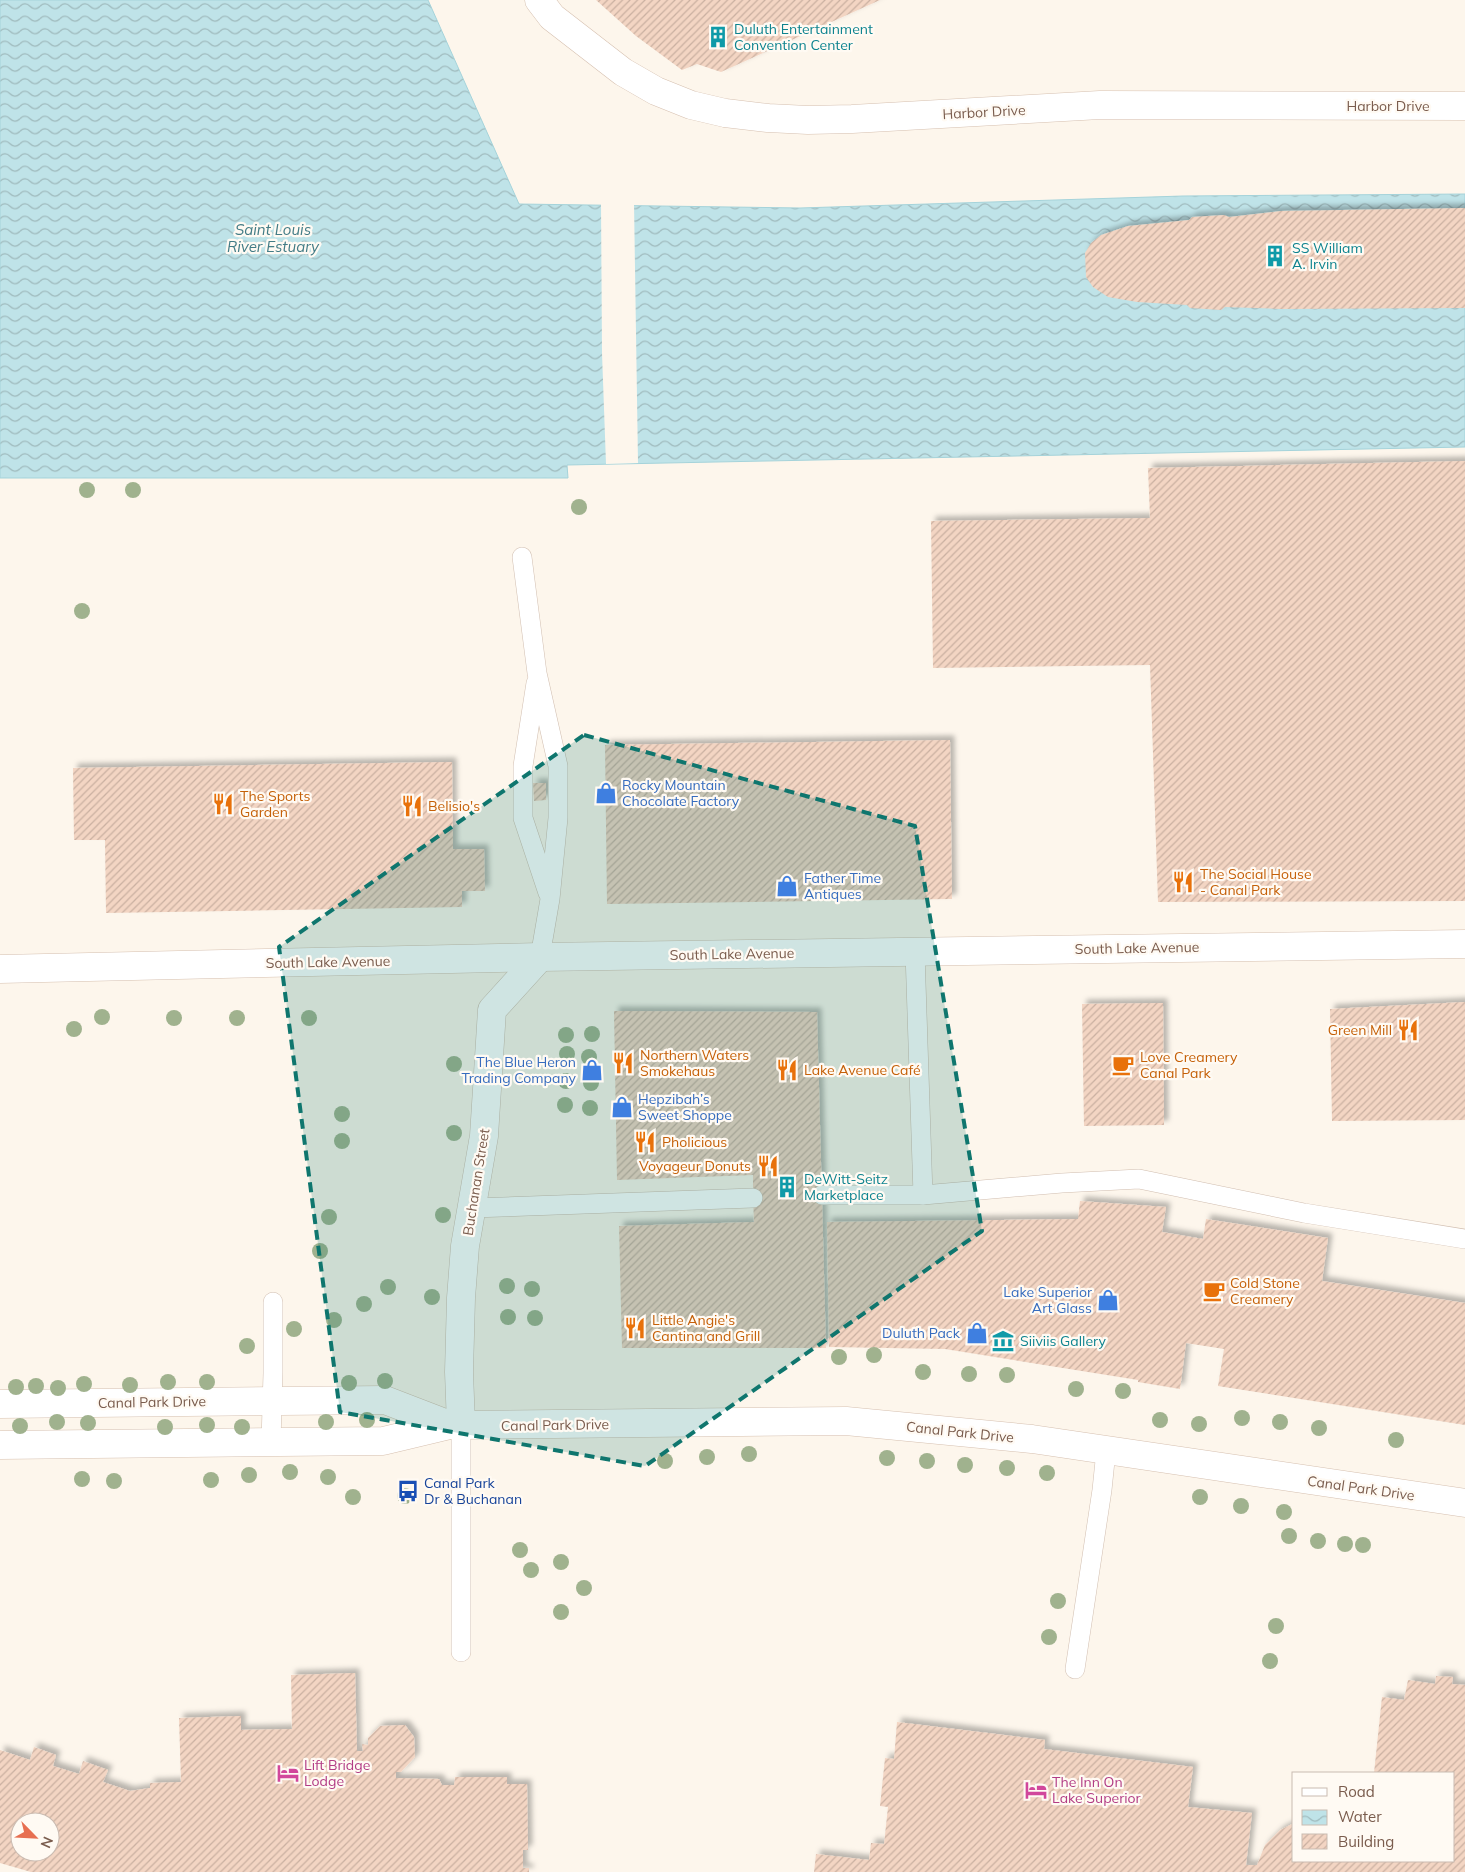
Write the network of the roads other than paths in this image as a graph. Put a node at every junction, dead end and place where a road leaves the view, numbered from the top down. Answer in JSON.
{"nodes":[{"id":1,"x":539,"y":0,"type":"edge"},
{"id":2,"x":1465,"y":106,"type":"edge"},
{"id":3,"x":522,"y":557,"type":"dead end"},
{"id":4,"x":537,"y":673,"type":"junction"},
{"id":5,"x":550,"y":899,"type":"junction"},
{"id":6,"x":1465,"y":944,"type":"edge"},
{"id":7,"x":915,"y":952,"type":"junction"},
{"id":8,"x":540,"y":957,"type":"junction"},
{"id":9,"x":0,"y":969,"type":"edge"},
{"id":10,"x":822,"y":1195,"type":"dead end"},
{"id":11,"x":923,"y":1195,"type":"junction"},
{"id":12,"x":753,"y":1198,"type":"dead end"},
{"id":13,"x":472,"y":1208,"type":"junction"},
{"id":14,"x":1465,"y":1239,"type":"edge"},
{"id":15,"x":273,"y":1302,"type":"dead end"},
{"id":16,"x":272,"y":1401,"type":"junction"},
{"id":17,"x":0,"y":1404,"type":"edge"},
{"id":18,"x":455,"y":1425,"type":"junction"},
{"id":19,"x":271,"y":1442,"type":"junction"},
{"id":20,"x":0,"y":1445,"type":"edge"},
{"id":21,"x":1106,"y":1450,"type":"junction"},
{"id":22,"x":1465,"y":1503,"type":"edge"},
{"id":23,"x":461,"y":1652,"type":"dead end"},
{"id":24,"x":1075,"y":1669,"type":"dead end"}],
"edges":[{"from":1,"to":2,"type":"street","name":"Harbor Drive"},
{"from":3,"to":4,"type":"lane"},
{"from":4,"to":5,"type":"lane"},
{"from":4,"to":5,"type":"lane"},
{"from":5,"to":8,"type":"lane"},
{"from":6,"to":7,"type":"street","name":"South Lake Avenue"},
{"from":7,"to":8,"type":"street","name":"South Lake Avenue"},
{"from":7,"to":11,"type":"lane"},
{"from":8,"to":9,"type":"street","name":"South Lake Avenue"},
{"from":8,"to":13,"type":"street","name":"Buchanan Street"},
{"from":10,"to":11,"type":"lane"},
{"from":11,"to":14,"type":"lane"},
{"from":12,"to":13,"type":"lane"},
{"from":13,"to":18,"type":"street","name":"Buchanan Street"},
{"from":15,"to":16,"type":"lane"},
{"from":16,"to":17,"type":"street","name":"Canal Park Drive"},
{"from":16,"to":18,"type":"street","name":"Canal Park Drive"},
{"from":16,"to":19,"type":"lane"},
{"from":18,"to":19,"type":"street","name":"Canal Park Drive"},
{"from":18,"to":21,"type":"street","name":"Canal Park Drive"},
{"from":18,"to":23,"type":"lane"},
{"from":19,"to":20,"type":"street","name":"Canal Park Drive"},
{"from":21,"to":22,"type":"street","name":"Canal Park Drive"},
{"from":21,"to":24,"type":"lane"}]}
